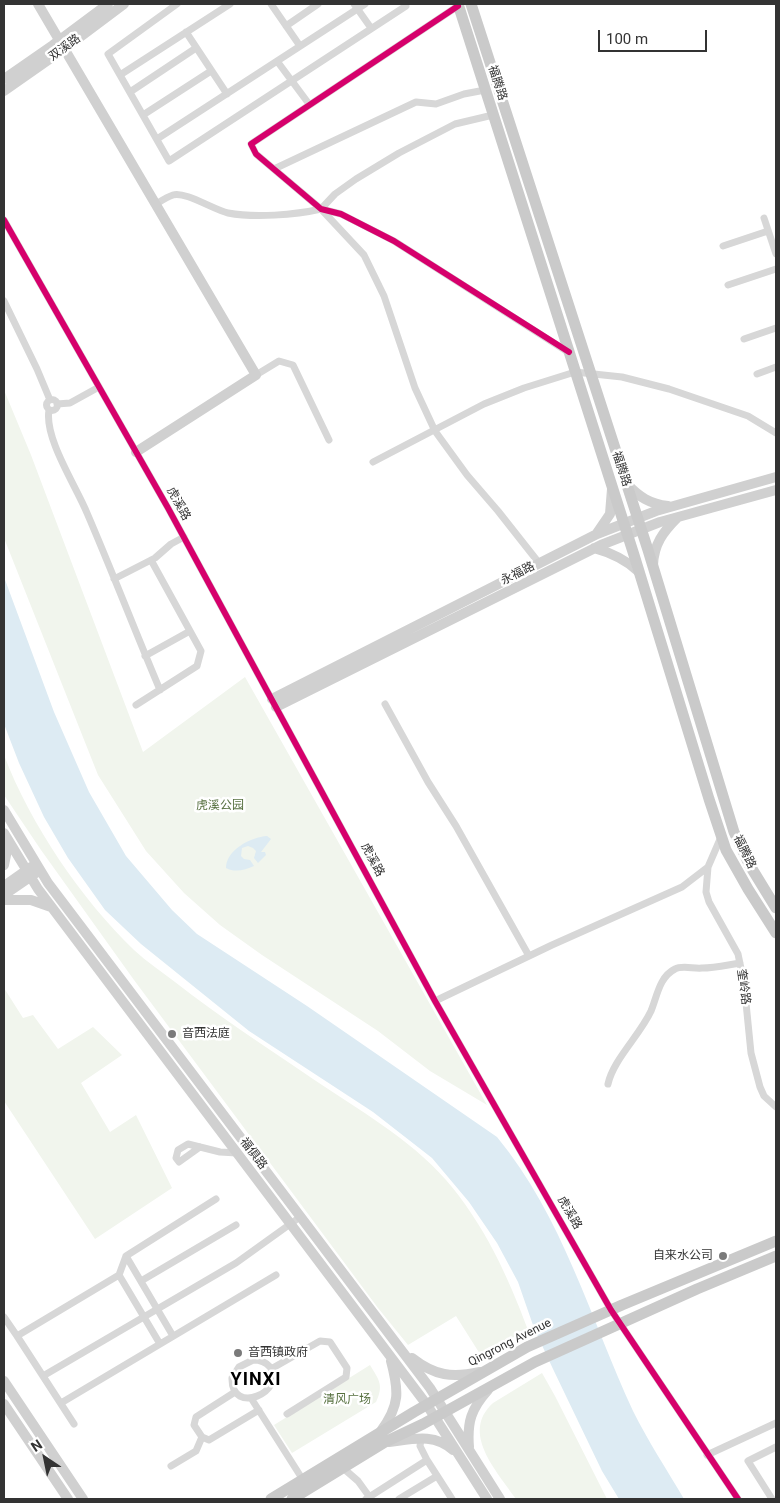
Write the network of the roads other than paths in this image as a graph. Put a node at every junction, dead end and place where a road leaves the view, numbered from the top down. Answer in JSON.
{"nodes":[{"id":1,"x":38,"y":4,"type":"edge"},
{"id":2,"x":108,"y":4,"type":"edge"},
{"id":3,"x":124,"y":4,"type":"edge"},
{"id":4,"x":177,"y":4,"type":"edge"},
{"id":5,"x":230,"y":4,"type":"edge"},
{"id":6,"x":271,"y":4,"type":"edge"},
{"id":7,"x":318,"y":4,"type":"edge"},
{"id":8,"x":354,"y":4,"type":"edge"},
{"id":9,"x":365,"y":4,"type":"edge"},
{"id":10,"x":405,"y":4,"type":"edge"},
{"id":11,"x":471,"y":4,"type":"edge"},
{"id":12,"x":458,"y":5,"type":"edge"},
{"id":13,"x":286,"y":26,"type":"junction"},
{"id":14,"x":371,"y":28,"type":"junction"},
{"id":15,"x":186,"y":32,"type":"junction"},
{"id":16,"x":62,"y":45,"type":"junction"},
{"id":17,"x":300,"y":46,"type":"junction"},
{"id":18,"x":196,"y":48,"type":"junction"},
{"id":19,"x":277,"y":61,"type":"junction"},
{"id":20,"x":212,"y":71,"type":"junction"},
{"id":21,"x":120,"y":75,"type":"junction"},
{"id":22,"x":4,"y":79,"type":"edge"},
{"id":23,"x":485,"y":90,"type":"junction"},
{"id":24,"x":4,"y":92,"type":"edge"},
{"id":25,"x":130,"y":92,"type":"junction"},
{"id":26,"x":227,"y":94,"type":"junction"},
{"id":27,"x":309,"y":104,"type":"junction"},
{"id":28,"x":143,"y":115,"type":"junction"},
{"id":29,"x":493,"y":115,"type":"junction"},
{"id":30,"x":157,"y":139,"type":"junction"},
{"id":31,"x":274,"y":169,"type":"junction"},
{"id":32,"x":156,"y":204,"type":"junction"},
{"id":33,"x":321,"y":209,"type":"junction"},
{"id":34,"x":764,"y":218,"type":"dead end"},
{"id":35,"x":4,"y":220,"type":"edge"},
{"id":36,"x":772,"y":235,"type":"edge"},
{"id":37,"x":723,"y":246,"type":"dead end"},
{"id":38,"x":776,"y":254,"type":"edge"},
{"id":39,"x":776,"y":269,"type":"edge"},
{"id":40,"x":728,"y":285,"type":"dead end"},
{"id":41,"x":4,"y":301,"type":"edge"},
{"id":42,"x":776,"y":328,"type":"edge"},
{"id":43,"x":744,"y":339,"type":"dead end"},
{"id":44,"x":569,"y":352,"type":"junction"},
{"id":45,"x":776,"y":367,"type":"edge"},
{"id":46,"x":576,"y":372,"type":"junction"},
{"id":47,"x":591,"y":373,"type":"junction"},
{"id":48,"x":757,"y":374,"type":"dead end"},
{"id":49,"x":256,"y":375,"type":"junction"},
{"id":50,"x":99,"y":387,"type":"junction"},
{"id":51,"x":50,"y":400,"type":"junction"},
{"id":52,"x":57,"y":404,"type":"junction"},
{"id":53,"x":49,"y":410,"type":"junction"},
{"id":54,"x":435,"y":431,"type":"junction"},
{"id":55,"x":776,"y":433,"type":"edge"},
{"id":56,"x":329,"y":440,"type":"dead end"},
{"id":57,"x":136,"y":452,"type":"junction"},
{"id":58,"x":373,"y":462,"type":"dead end"},
{"id":59,"x":776,"y":477,"type":"edge"},
{"id":60,"x":626,"y":483,"type":"junction"},
{"id":61,"x":612,"y":488,"type":"junction"},
{"id":62,"x":776,"y":490,"type":"edge"},
{"id":63,"x":672,"y":506,"type":"junction"},
{"id":64,"x":638,"y":517,"type":"junction"},
{"id":65,"x":677,"y":518,"type":"junction"},
{"id":66,"x":625,"y":528,"type":"junction"},
{"id":67,"x":641,"y":529,"type":"junction"},
{"id":68,"x":594,"y":536,"type":"junction"},
{"id":69,"x":184,"y":537,"type":"junction"},
{"id":70,"x":594,"y":548,"type":"junction"},
{"id":71,"x":151,"y":560,"type":"junction"},
{"id":72,"x":539,"y":564,"type":"junction"},
{"id":73,"x":653,"y":566,"type":"junction"},
{"id":74,"x":638,"y":571,"type":"junction"},
{"id":75,"x":114,"y":579,"type":"junction"},
{"id":76,"x":190,"y":631,"type":"junction"},
{"id":77,"x":145,"y":656,"type":"junction"},
{"id":78,"x":160,"y":690,"type":"junction"},
{"id":79,"x":274,"y":703,"type":"junction"},
{"id":80,"x":385,"y":704,"type":"dead end"},
{"id":81,"x":136,"y":705,"type":"dead end"},
{"id":82,"x":4,"y":810,"type":"edge"},
{"id":83,"x":4,"y":834,"type":"edge"},
{"id":84,"x":722,"y":836,"type":"junction"},
{"id":85,"x":4,"y":865,"type":"edge"},
{"id":86,"x":38,"y":867,"type":"junction"},
{"id":87,"x":708,"y":867,"type":"junction"},
{"id":88,"x":29,"y":873,"type":"junction"},
{"id":89,"x":4,"y":886,"type":"edge"},
{"id":90,"x":4,"y":895,"type":"edge"},
{"id":91,"x":4,"y":900,"type":"edge"},
{"id":92,"x":52,"y":907,"type":"junction"},
{"id":93,"x":776,"y":908,"type":"edge"},
{"id":94,"x":776,"y":933,"type":"edge"},
{"id":95,"x":529,"y":956,"type":"junction"},
{"id":96,"x":740,"y":963,"type":"junction"},
{"id":97,"x":435,"y":1000,"type":"junction"},
{"id":98,"x":608,"y":1084,"type":"dead end"},
{"id":99,"x":776,"y":1107,"type":"edge"},
{"id":100,"x":200,"y":1147,"type":"dead end"},
{"id":101,"x":237,"y":1153,"type":"junction"},
{"id":102,"x":216,"y":1199,"type":"dead end"},
{"id":103,"x":300,"y":1217,"type":"junction"},
{"id":104,"x":290,"y":1224,"type":"junction"},
{"id":105,"x":236,"y":1225,"type":"dead end"},
{"id":106,"x":776,"y":1242,"type":"edge"},
{"id":107,"x":126,"y":1256,"type":"junction"},
{"id":108,"x":776,"y":1256,"type":"edge"},
{"id":109,"x":119,"y":1275,"type":"junction"},
{"id":110,"x":276,"y":1275,"type":"dead end"},
{"id":111,"x":141,"y":1281,"type":"junction"},
{"id":112,"x":157,"y":1309,"type":"junction"},
{"id":113,"x":612,"y":1310,"type":"junction"},
{"id":114,"x":144,"y":1316,"type":"junction"},
{"id":115,"x":4,"y":1317,"type":"edge"},
{"id":116,"x":620,"y":1323,"type":"junction"},
{"id":117,"x":17,"y":1336,"type":"junction"},
{"id":118,"x":173,"y":1336,"type":"junction"},
{"id":119,"x":160,"y":1344,"type":"junction"},
{"id":120,"x":400,"y":1349,"type":"junction"},
{"id":121,"x":389,"y":1355,"type":"junction"},
{"id":122,"x":271,"y":1369,"type":"junction"},
{"id":123,"x":484,"y":1371,"type":"junction"},
{"id":124,"x":43,"y":1376,"type":"junction"},
{"id":125,"x":4,"y":1381,"type":"edge"},
{"id":126,"x":491,"y":1386,"type":"junction"},
{"id":127,"x":235,"y":1392,"type":"junction"},
{"id":128,"x":251,"y":1398,"type":"junction"},
{"id":129,"x":437,"y":1398,"type":"junction"},
{"id":130,"x":61,"y":1403,"type":"junction"},
{"id":131,"x":4,"y":1404,"type":"edge"},
{"id":132,"x":427,"y":1405,"type":"junction"},
{"id":133,"x":259,"y":1410,"type":"junction"},
{"id":134,"x":446,"y":1411,"type":"junction"},
{"id":135,"x":287,"y":1414,"type":"dead end"},
{"id":136,"x":435,"y":1417,"type":"junction"},
{"id":137,"x":776,"y":1423,"type":"edge"},
{"id":138,"x":74,"y":1424,"type":"dead end"},
{"id":139,"x":202,"y":1437,"type":"junction"},
{"id":140,"x":383,"y":1438,"type":"junction"},
{"id":141,"x":421,"y":1439,"type":"junction"},
{"id":142,"x":776,"y":1447,"type":"edge"},
{"id":143,"x":465,"y":1453,"type":"junction"},
{"id":144,"x":707,"y":1455,"type":"junction"},
{"id":145,"x":427,"y":1460,"type":"junction"},
{"id":146,"x":171,"y":1466,"type":"dead end"},
{"id":147,"x":344,"y":1468,"type":"junction"},
{"id":148,"x":436,"y":1476,"type":"junction"},
{"id":149,"x":303,"y":1480,"type":"junction"},
{"id":150,"x":448,"y":1498,"type":"edge"},
{"id":151,"x":68,"y":1499,"type":"edge"},
{"id":152,"x":83,"y":1499,"type":"edge"},
{"id":153,"x":272,"y":1499,"type":"edge"},
{"id":154,"x":292,"y":1499,"type":"edge"},
{"id":155,"x":369,"y":1499,"type":"edge"},
{"id":156,"x":399,"y":1499,"type":"edge"},
{"id":157,"x":487,"y":1499,"type":"edge"},
{"id":158,"x":500,"y":1499,"type":"edge"},
{"id":159,"x":738,"y":1499,"type":"edge"},
{"id":160,"x":772,"y":1499,"type":"edge"}],
"edges":[{"from":1,"to":16,"type":"street"},
{"from":2,"to":16,"type":"street","name":"双溪路"},
{"from":3,"to":16,"type":"street","name":"双溪路"},
{"from":4,"to":21,"type":"street"},
{"from":5,"to":15,"type":"street"},
{"from":6,"to":13,"type":"street"},
{"from":7,"to":13,"type":"street"},
{"from":8,"to":14,"type":"street"},
{"from":9,"to":17,"type":"street"},
{"from":10,"to":14,"type":"street"},
{"from":11,"to":47,"type":"main road","name":"福腾路"},
{"from":12,"to":23,"type":"main road","name":"福腾路"},
{"from":12,"to":27,"type":"street"},
{"from":13,"to":17,"type":"street"},
{"from":14,"to":30,"type":"street"},
{"from":15,"to":18,"type":"street"},
{"from":15,"to":21,"type":"street"},
{"from":16,"to":22,"type":"street","name":"双溪路"},
{"from":16,"to":24,"type":"street","name":"双溪路"},
{"from":16,"to":32,"type":"street"},
{"from":17,"to":19,"type":"street"},
{"from":18,"to":20,"type":"street"},
{"from":18,"to":25,"type":"street"},
{"from":19,"to":26,"type":"street"},
{"from":19,"to":27,"type":"street"},
{"from":20,"to":26,"type":"street"},
{"from":20,"to":28,"type":"street"},
{"from":21,"to":25,"type":"street"},
{"from":23,"to":29,"type":"main road","name":"福腾路"},
{"from":23,"to":31,"type":"street"},
{"from":25,"to":28,"type":"street"},
{"from":26,"to":30,"type":"street"},
{"from":27,"to":31,"type":"street"},
{"from":28,"to":30,"type":"street"},
{"from":29,"to":33,"type":"street"},
{"from":29,"to":44,"type":"main road","name":"福腾路"},
{"from":31,"to":33,"type":"street"},
{"from":32,"to":33,"type":"street"},
{"from":32,"to":49,"type":"street"},
{"from":33,"to":44,"type":"street"},
{"from":33,"to":54,"type":"street"},
{"from":34,"to":36,"type":"street"},
{"from":35,"to":50,"type":"street","name":"虎溪路"},
{"from":36,"to":37,"type":"street"},
{"from":36,"to":38,"type":"street"},
{"from":39,"to":40,"type":"street"},
{"from":41,"to":51,"type":"street"},
{"from":42,"to":43,"type":"street"},
{"from":44,"to":46,"type":"main road","name":"福腾路"},
{"from":45,"to":48,"type":"street"},
{"from":46,"to":47,"type":"street"},
{"from":46,"to":54,"type":"street"},
{"from":46,"to":61,"type":"main road","name":"福腾路"},
{"from":47,"to":55,"type":"street"},
{"from":47,"to":60,"type":"main road","name":"福腾路"},
{"from":49,"to":56,"type":"street"},
{"from":49,"to":57,"type":"street"},
{"from":50,"to":52,"type":"street"},
{"from":50,"to":57,"type":"street","name":"虎溪路"},
{"from":51,"to":52,"type":"street"},
{"from":51,"to":53,"type":"street"},
{"from":52,"to":53,"type":"street"},
{"from":53,"to":75,"type":"street"},
{"from":54,"to":58,"type":"street"},
{"from":54,"to":72,"type":"street"},
{"from":57,"to":69,"type":"street","name":"虎溪路"},
{"from":59,"to":63,"type":"street","name":"永福路"},
{"from":60,"to":63,"type":"street"},
{"from":60,"to":64,"type":"main road","name":"福腾路"},
{"from":61,"to":66,"type":"main road","name":"福腾路"},
{"from":61,"to":68,"type":"street"},
{"from":62,"to":65,"type":"street","name":"永福路"},
{"from":63,"to":64,"type":"street","name":"永福路"},
{"from":64,"to":66,"type":"street","name":"永福路"},
{"from":64,"to":67,"type":"main road","name":"福腾路"},
{"from":65,"to":67,"type":"street","name":"永福路"},
{"from":65,"to":73,"type":"street"},
{"from":66,"to":67,"type":"street","name":"永福路"},
{"from":66,"to":68,"type":"street","name":"永福路"},
{"from":66,"to":70,"type":"street","name":"永福路"},
{"from":66,"to":74,"type":"main road","name":"福腾路"},
{"from":67,"to":73,"type":"main road","name":"福腾路"},
{"from":68,"to":72,"type":"street","name":"永福路"},
{"from":69,"to":71,"type":"street"},
{"from":69,"to":79,"type":"street","name":"虎溪路"},
{"from":70,"to":74,"type":"street"},
{"from":70,"to":79,"type":"street","name":"永福路"},
{"from":71,"to":75,"type":"street"},
{"from":71,"to":76,"type":"street"},
{"from":72,"to":79,"type":"street","name":"永福路"},
{"from":73,"to":93,"type":"main road","name":"福腾路"},
{"from":74,"to":84,"type":"main road","name":"福腾路"},
{"from":75,"to":77,"type":"street"},
{"from":76,"to":77,"type":"street"},
{"from":76,"to":78,"type":"street"},
{"from":77,"to":78,"type":"street"},
{"from":78,"to":81,"type":"street"},
{"from":79,"to":97,"type":"street","name":"虎溪路"},
{"from":80,"to":95,"type":"street"},
{"from":82,"to":86,"type":"street","name":"福俱路"},
{"from":83,"to":85,"type":"street"},
{"from":83,"to":88,"type":"street","name":"福俱路"},
{"from":84,"to":87,"type":"street"},
{"from":84,"to":94,"type":"main road","name":"福腾路"},
{"from":86,"to":88,"type":"street"},
{"from":86,"to":103,"type":"street","name":"福俱路"},
{"from":87,"to":95,"type":"street"},
{"from":87,"to":96,"type":"street","name":"奎岭路"},
{"from":88,"to":89,"type":"street"},
{"from":88,"to":90,"type":"street"},
{"from":88,"to":92,"type":"street","name":"福俱路"},
{"from":91,"to":92,"type":"street"},
{"from":92,"to":101,"type":"street","name":"福俱路"},
{"from":95,"to":97,"type":"street"},
{"from":96,"to":98,"type":"street"},
{"from":96,"to":99,"type":"street","name":"奎岭路"},
{"from":97,"to":113,"type":"street","name":"虎溪路"},
{"from":100,"to":101,"type":"street"},
{"from":101,"to":104,"type":"street","name":"福俱路"},
{"from":102,"to":107,"type":"street"},
{"from":103,"to":104,"type":"street"},
{"from":103,"to":120,"type":"street","name":"福俱路"},
{"from":104,"to":112,"type":"street"},
{"from":104,"to":121,"type":"street","name":"福俱路"},
{"from":105,"to":111,"type":"street"},
{"from":106,"to":113,"type":"main road","name":"Qingrong Avenue"},
{"from":107,"to":109,"type":"street"},
{"from":107,"to":111,"type":"street"},
{"from":108,"to":116,"type":"main road","name":"Qingrong Avenue"},
{"from":109,"to":114,"type":"street"},
{"from":109,"to":117,"type":"street"},
{"from":110,"to":118,"type":"street"},
{"from":111,"to":112,"type":"street"},
{"from":112,"to":114,"type":"street"},
{"from":112,"to":118,"type":"street"},
{"from":113,"to":116,"type":"street","name":"虎溪路"},
{"from":113,"to":123,"type":"main road","name":"Qingrong Avenue"},
{"from":114,"to":119,"type":"street"},
{"from":114,"to":124,"type":"street"},
{"from":115,"to":117,"type":"street"},
{"from":116,"to":126,"type":"main road","name":"Qingrong Avenue"},
{"from":116,"to":144,"type":"street","name":"虎溪路"},
{"from":117,"to":124,"type":"street"},
{"from":118,"to":119,"type":"street"},
{"from":119,"to":130,"type":"street"},
{"from":120,"to":123,"type":"street"},
{"from":120,"to":129,"type":"street","name":"福俱路"},
{"from":121,"to":132,"type":"street","name":"福俱路"},
{"from":121,"to":140,"type":"street"},
{"from":122,"to":127,"type":"street"},
{"from":122,"to":128,"type":"street"},
{"from":122,"to":135,"type":"street"},
{"from":123,"to":129,"type":"main road","name":"Qingrong Avenue"},
{"from":124,"to":130,"type":"street"},
{"from":125,"to":152,"type":"street"},
{"from":126,"to":134,"type":"main road","name":"Qingrong Avenue"},
{"from":126,"to":143,"type":"street"},
{"from":127,"to":128,"type":"street"},
{"from":127,"to":139,"type":"street"},
{"from":128,"to":133,"type":"street"},
{"from":129,"to":132,"type":"main road","name":"Qingrong Avenue"},
{"from":129,"to":134,"type":"street","name":"福俱路"},
{"from":130,"to":138,"type":"street"},
{"from":131,"to":151,"type":"street"},
{"from":132,"to":136,"type":"street","name":"福俱路"},
{"from":132,"to":140,"type":"main road","name":"Qingrong Avenue"},
{"from":133,"to":139,"type":"street"},
{"from":133,"to":149,"type":"street"},
{"from":134,"to":136,"type":"main road","name":"Qingrong Avenue"},
{"from":134,"to":143,"type":"street","name":"福俱路"},
{"from":136,"to":140,"type":"main road","name":"Qingrong Avenue"},
{"from":136,"to":143,"type":"street","name":"福俱路"},
{"from":137,"to":144,"type":"street"},
{"from":139,"to":146,"type":"street"},
{"from":140,"to":141,"type":"street"},
{"from":140,"to":147,"type":"main road","name":"Qingrong Avenue"},
{"from":140,"to":149,"type":"main road","name":"Qingrong Avenue"},
{"from":141,"to":143,"type":"street"},
{"from":141,"to":145,"type":"street"},
{"from":142,"to":160,"type":"street"},
{"from":143,"to":157,"type":"street","name":"福俱路"},
{"from":143,"to":158,"type":"street","name":"福俱路"},
{"from":144,"to":159,"type":"street","name":"虎溪路"},
{"from":145,"to":148,"type":"street"},
{"from":145,"to":155,"type":"street"},
{"from":147,"to":154,"type":"main road","name":"Qingrong Avenue"},
{"from":147,"to":155,"type":"street"},
{"from":148,"to":150,"type":"street"},
{"from":148,"to":156,"type":"street"},
{"from":149,"to":153,"type":"main road","name":"Qingrong Avenue"}]}
